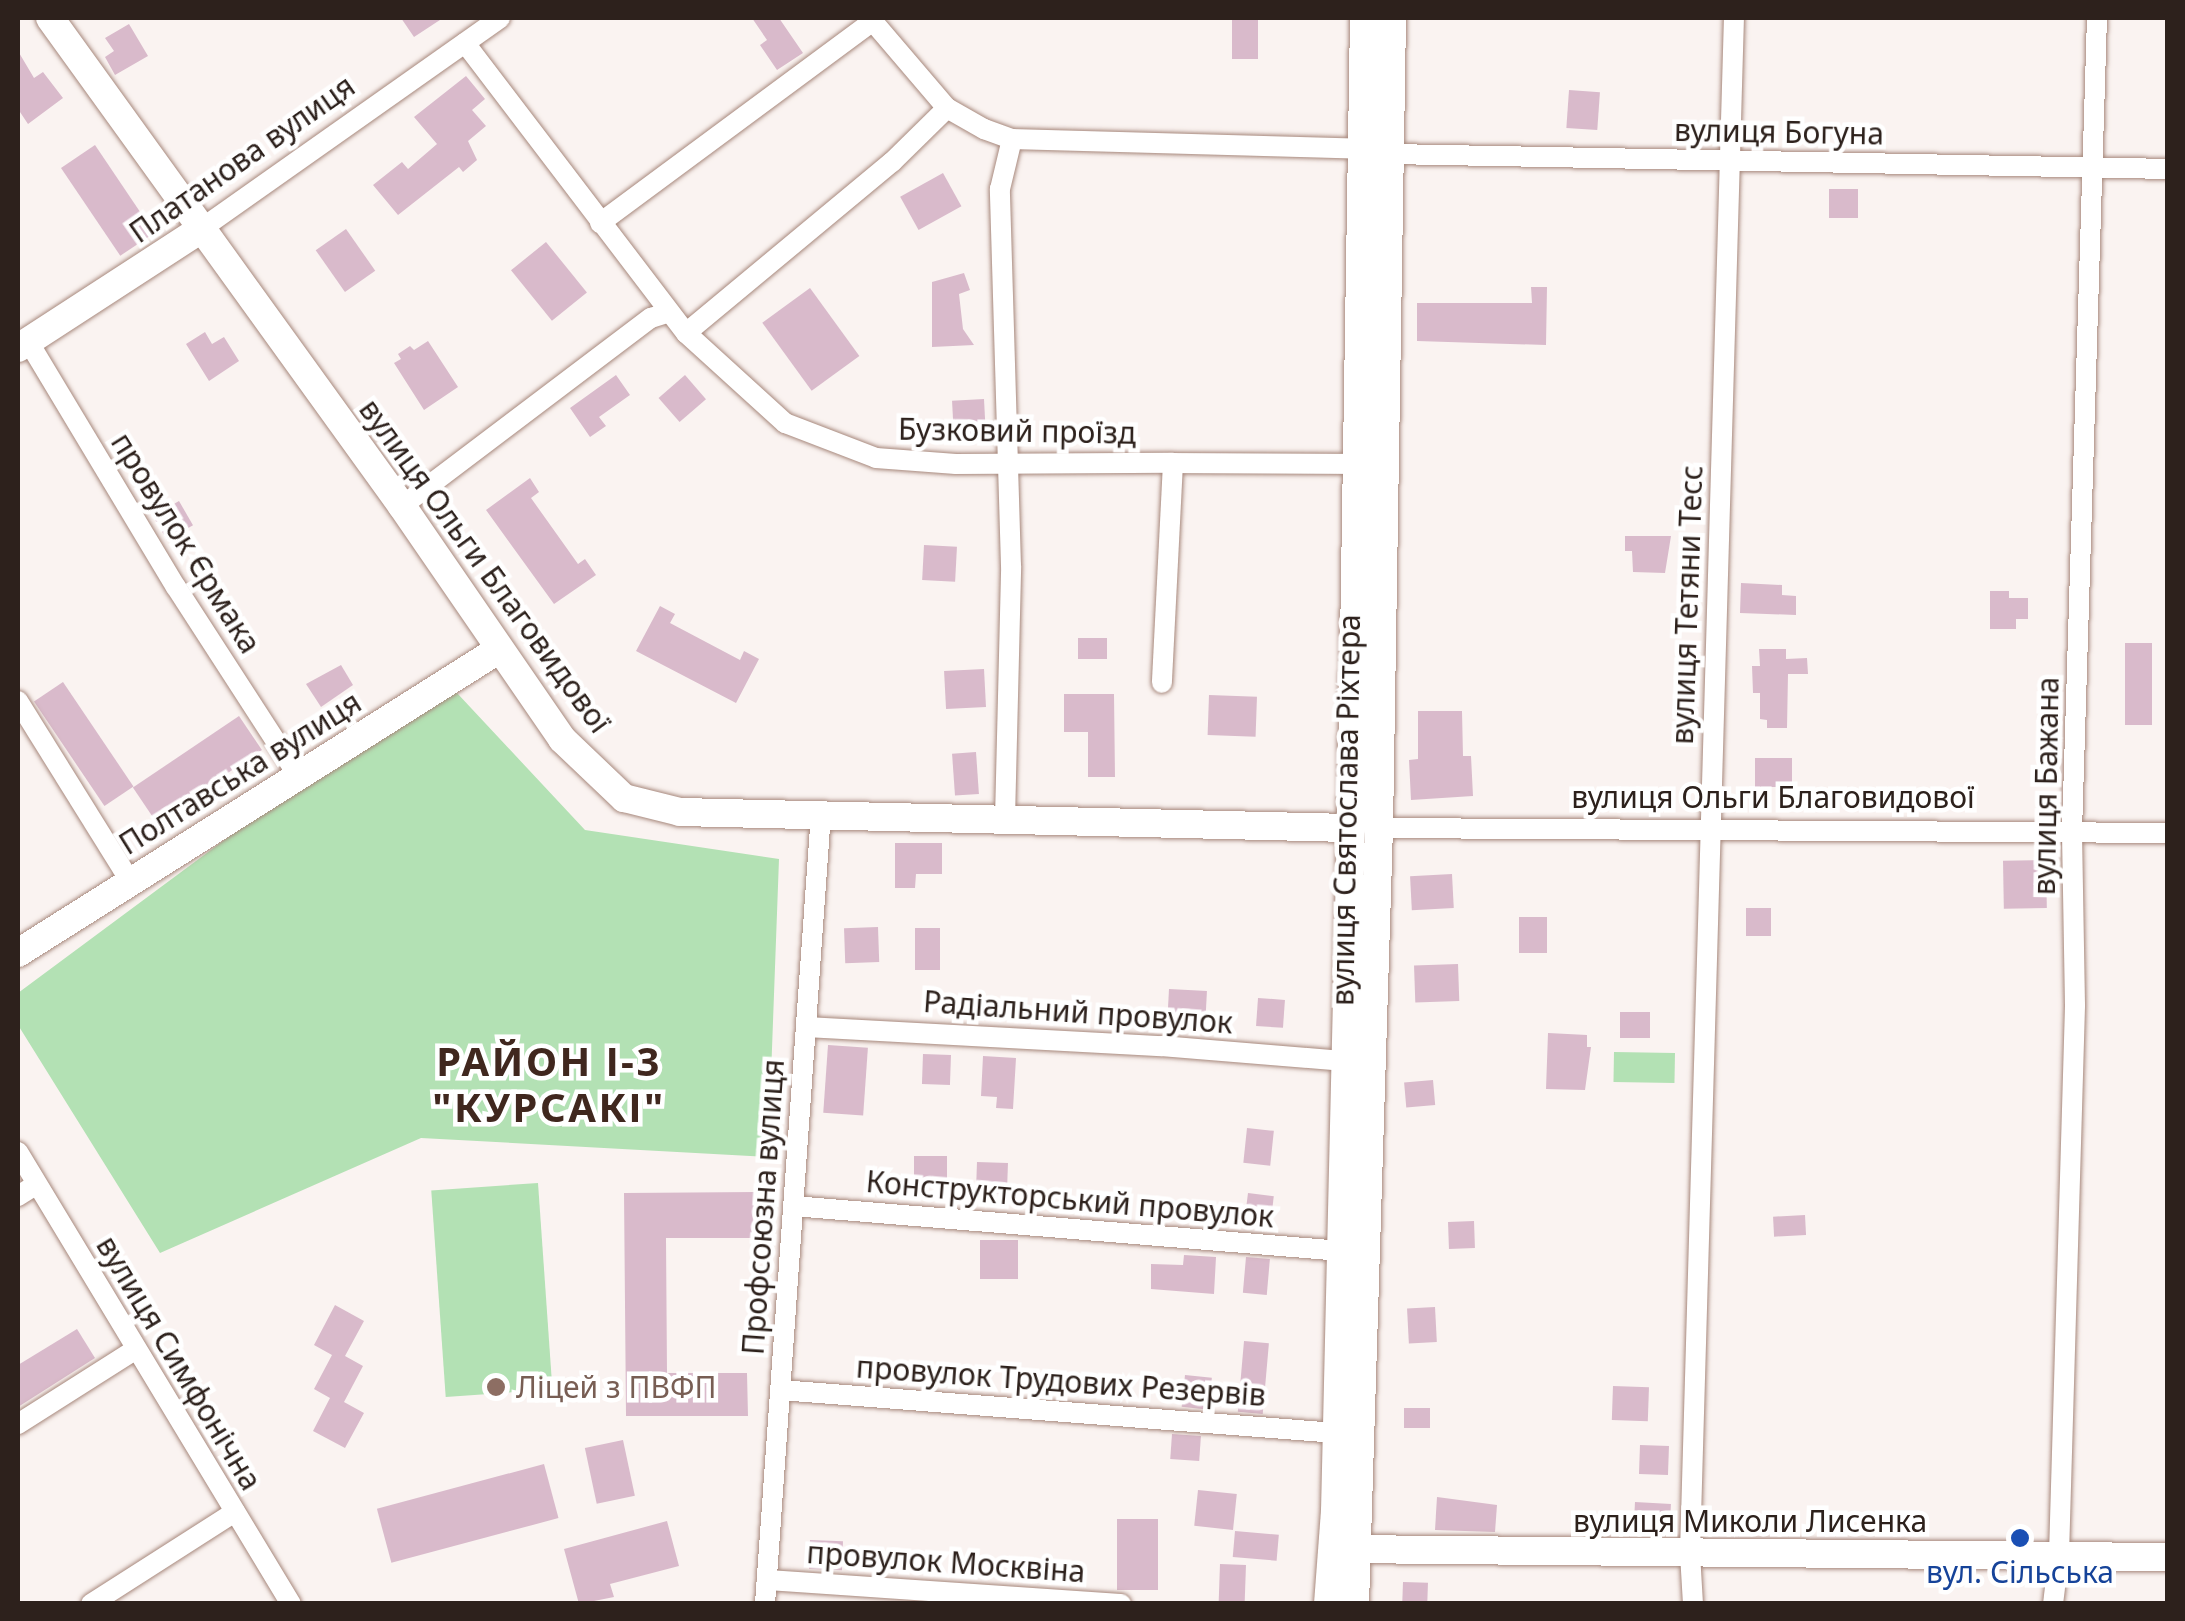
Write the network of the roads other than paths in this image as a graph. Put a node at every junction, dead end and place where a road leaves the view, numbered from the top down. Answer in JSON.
{"nodes":[{"id":1,"x":50,"y":18,"type":"edge"},
{"id":2,"x":500,"y":18,"type":"edge"},
{"id":3,"x":1364,"y":18,"type":"edge"},
{"id":4,"x":1392,"y":18,"type":"edge"},
{"id":5,"x":1734,"y":18,"type":"edge"},
{"id":6,"x":2096,"y":18,"type":"edge"},
{"id":7,"x":872,"y":19,"type":"edge"},
{"id":8,"x":465,"y":44,"type":"junction"},
{"id":9,"x":946,"y":108,"type":"junction"},
{"id":10,"x":1012,"y":139,"type":"junction"},
{"id":11,"x":1362,"y":149,"type":"junction"},
{"id":12,"x":1390,"y":154,"type":"junction"},
{"id":13,"x":1730,"y":161,"type":"junction"},
{"id":14,"x":2094,"y":168,"type":"junction"},
{"id":15,"x":2168,"y":169,"type":"edge"},
{"id":16,"x":600,"y":223,"type":"junction"},
{"id":17,"x":200,"y":229,"type":"junction"},
{"id":18,"x":669,"y":312,"type":"junction"},
{"id":19,"x":686,"y":333,"type":"junction"},
{"id":20,"x":23,"y":344,"type":"edge"},
{"id":21,"x":1010,"y":463,"type":"junction"},
{"id":22,"x":1173,"y":464,"type":"junction"},
{"id":23,"x":1357,"y":464,"type":"junction"},
{"id":24,"x":402,"y":506,"type":"junction"},
{"id":25,"x":498,"y":650,"type":"junction"},
{"id":26,"x":1162,"y":683,"type":"dead end"},
{"id":27,"x":18,"y":701,"type":"edge"},
{"id":28,"x":297,"y":774,"type":"junction"},
{"id":29,"x":821,"y":814,"type":"junction"},
{"id":30,"x":1006,"y":819,"type":"junction"},
{"id":31,"x":1365,"y":828,"type":"junction"},
{"id":32,"x":1711,"y":828,"type":"junction"},
{"id":33,"x":2072,"y":831,"type":"junction"},
{"id":34,"x":2168,"y":833,"type":"edge"},
{"id":35,"x":130,"y":881,"type":"junction"},
{"id":36,"x":18,"y":953,"type":"edge"},
{"id":37,"x":806,"y":1026,"type":"junction"},
{"id":38,"x":1345,"y":1061,"type":"junction"},
{"id":39,"x":18,"y":1152,"type":"edge"},
{"id":40,"x":37,"y":1184,"type":"junction"},
{"id":41,"x":18,"y":1196,"type":"edge"},
{"id":42,"x":793,"y":1206,"type":"junction"},
{"id":43,"x":1341,"y":1251,"type":"junction"},
{"id":44,"x":136,"y":1349,"type":"junction"},
{"id":45,"x":780,"y":1390,"type":"junction"},
{"id":46,"x":18,"y":1424,"type":"edge"},
{"id":47,"x":1336,"y":1432,"type":"junction"},
{"id":48,"x":235,"y":1512,"type":"junction"},
{"id":49,"x":1345,"y":1549,"type":"junction"},
{"id":50,"x":1690,"y":1553,"type":"junction"},
{"id":51,"x":2059,"y":1555,"type":"junction"},
{"id":52,"x":2168,"y":1556,"type":"edge"},
{"id":53,"x":767,"y":1580,"type":"junction"},
{"id":54,"x":91,"y":1604,"type":"edge"},
{"id":55,"x":291,"y":1604,"type":"edge"},
{"id":56,"x":765,"y":1604,"type":"edge"},
{"id":57,"x":1121,"y":1604,"type":"edge"},
{"id":58,"x":1328,"y":1604,"type":"edge"},
{"id":59,"x":1355,"y":1604,"type":"edge"},
{"id":60,"x":1693,"y":1604,"type":"edge"},
{"id":61,"x":2053,"y":1604,"type":"edge"}],
"edges":[{"from":1,"to":17,"type":"street","name":"вулиця Ольги Благовидової"},
{"from":2,"to":8,"type":"street","name":"Платанова вулиця"},
{"from":3,"to":11,"type":"street","name":"вулиця Святослава Ріхтера"},
{"from":4,"to":12,"type":"street","name":"вулиця Святослава Ріхтера"},
{"from":5,"to":13,"type":"street","name":"вулиця Тетяни Тесс"},
{"from":6,"to":14,"type":"street","name":"вулиця Бажана"},
{"from":7,"to":9,"type":"street"},
{"from":7,"to":16,"type":"street"},
{"from":8,"to":16,"type":"street","name":"Бузковий проїзд"},
{"from":8,"to":17,"type":"street","name":"Платанова вулиця"},
{"from":9,"to":10,"type":"street"},
{"from":9,"to":19,"type":"street"},
{"from":10,"to":11,"type":"street"},
{"from":10,"to":21,"type":"street"},
{"from":11,"to":23,"type":"street","name":"вулиця Святослава Ріхтера"},
{"from":12,"to":13,"type":"street","name":"вулиця Богуна"},
{"from":12,"to":31,"type":"street","name":"вулиця Святослава Ріхтера"},
{"from":13,"to":14,"type":"street","name":"вулиця Богуна"},
{"from":13,"to":32,"type":"street","name":"вулиця Тетяни Тесс"},
{"from":14,"to":15,"type":"street","name":"вулиця Богуна"},
{"from":14,"to":33,"type":"street","name":"вулиця Бажана"},
{"from":16,"to":18,"type":"street","name":"Бузковий проїзд"},
{"from":17,"to":20,"type":"street","name":"Платанова вулиця"},
{"from":17,"to":24,"type":"street","name":"вулиця Ольги Благовидової"},
{"from":18,"to":19,"type":"street","name":"Бузковий проїзд"},
{"from":18,"to":24,"type":"street"},
{"from":19,"to":21,"type":"street","name":"Бузковий проїзд"},
{"from":20,"to":28,"type":"street","name":"провулок Єрмака"},
{"from":21,"to":22,"type":"street","name":"Бузковий проїзд"},
{"from":21,"to":30,"type":"street"},
{"from":22,"to":23,"type":"street"},
{"from":22,"to":26,"type":"street","name":"Бузковий проїзд"},
{"from":23,"to":31,"type":"street","name":"вулиця Святослава Ріхтера"},
{"from":24,"to":25,"type":"street","name":"вулиця Ольги Благовидової"},
{"from":25,"to":28,"type":"street","name":"Полтавська вулиця"},
{"from":25,"to":29,"type":"street","name":"вулиця Ольги Благовидової"},
{"from":27,"to":35,"type":"street"},
{"from":28,"to":35,"type":"street","name":"Полтавська вулиця"},
{"from":29,"to":30,"type":"street","name":"вулиця Ольги Благовидової"},
{"from":29,"to":37,"type":"street","name":"Профсоюзна вулиця"},
{"from":30,"to":31,"type":"street","name":"вулиця Ольги Благовидової"},
{"from":31,"to":32,"type":"street","name":"вулиця Ольги Благовидової"},
{"from":31,"to":38,"type":"street","name":"вулиця Святослава Ріхтера"},
{"from":31,"to":49,"type":"street","name":"вулиця Святослава Ріхтера"},
{"from":32,"to":33,"type":"street","name":"вулиця Ольги Благовидової"},
{"from":32,"to":50,"type":"street","name":"вулиця Тетяни Тесс"},
{"from":33,"to":34,"type":"street","name":"вулиця Ольги Благовидової"},
{"from":33,"to":51,"type":"street","name":"вулиця Бажана"},
{"from":35,"to":36,"type":"street","name":"Полтавська вулиця"},
{"from":37,"to":38,"type":"street","name":"Радіальний провулок"},
{"from":37,"to":42,"type":"street","name":"Профсоюзна вулиця"},
{"from":38,"to":43,"type":"street","name":"вулиця Святослава Ріхтера"},
{"from":39,"to":40,"type":"street","name":"вулиця Симфонічна"},
{"from":40,"to":41,"type":"street"},
{"from":40,"to":44,"type":"street","name":"вулиця Симфонічна"},
{"from":42,"to":43,"type":"street","name":"Конструкторський провулок"},
{"from":42,"to":45,"type":"street","name":"Профсоюзна вулиця"},
{"from":43,"to":47,"type":"street","name":"вулиця Святослава Ріхтера"},
{"from":44,"to":46,"type":"street"},
{"from":44,"to":48,"type":"street","name":"вулиця Симфонічна"},
{"from":45,"to":47,"type":"street","name":"провулок Трудових Резервів"},
{"from":45,"to":53,"type":"street","name":"Профсоюзна вулиця"},
{"from":47,"to":49,"type":"street","name":"вулиця Святослава Ріхтера"},
{"from":48,"to":54,"type":"street"},
{"from":48,"to":55,"type":"street","name":"вулиця Симфонічна"},
{"from":49,"to":50,"type":"street","name":"вулиця Миколи Лисенка"},
{"from":49,"to":58,"type":"street","name":"вулиця Святослава Ріхтера"},
{"from":49,"to":59,"type":"street","name":"вулиця Святослава Ріхтера"},
{"from":50,"to":51,"type":"street","name":"вулиця Миколи Лисенка"},
{"from":50,"to":60,"type":"street","name":"вулиця Тетяни Тесс"},
{"from":51,"to":52,"type":"street","name":"вулиця Миколи Лисенка"},
{"from":51,"to":61,"type":"street","name":"вулиця Бажана"},
{"from":53,"to":56,"type":"street","name":"Профсоюзна вулиця"},
{"from":53,"to":57,"type":"street","name":"провулок Москвіна"}]}
